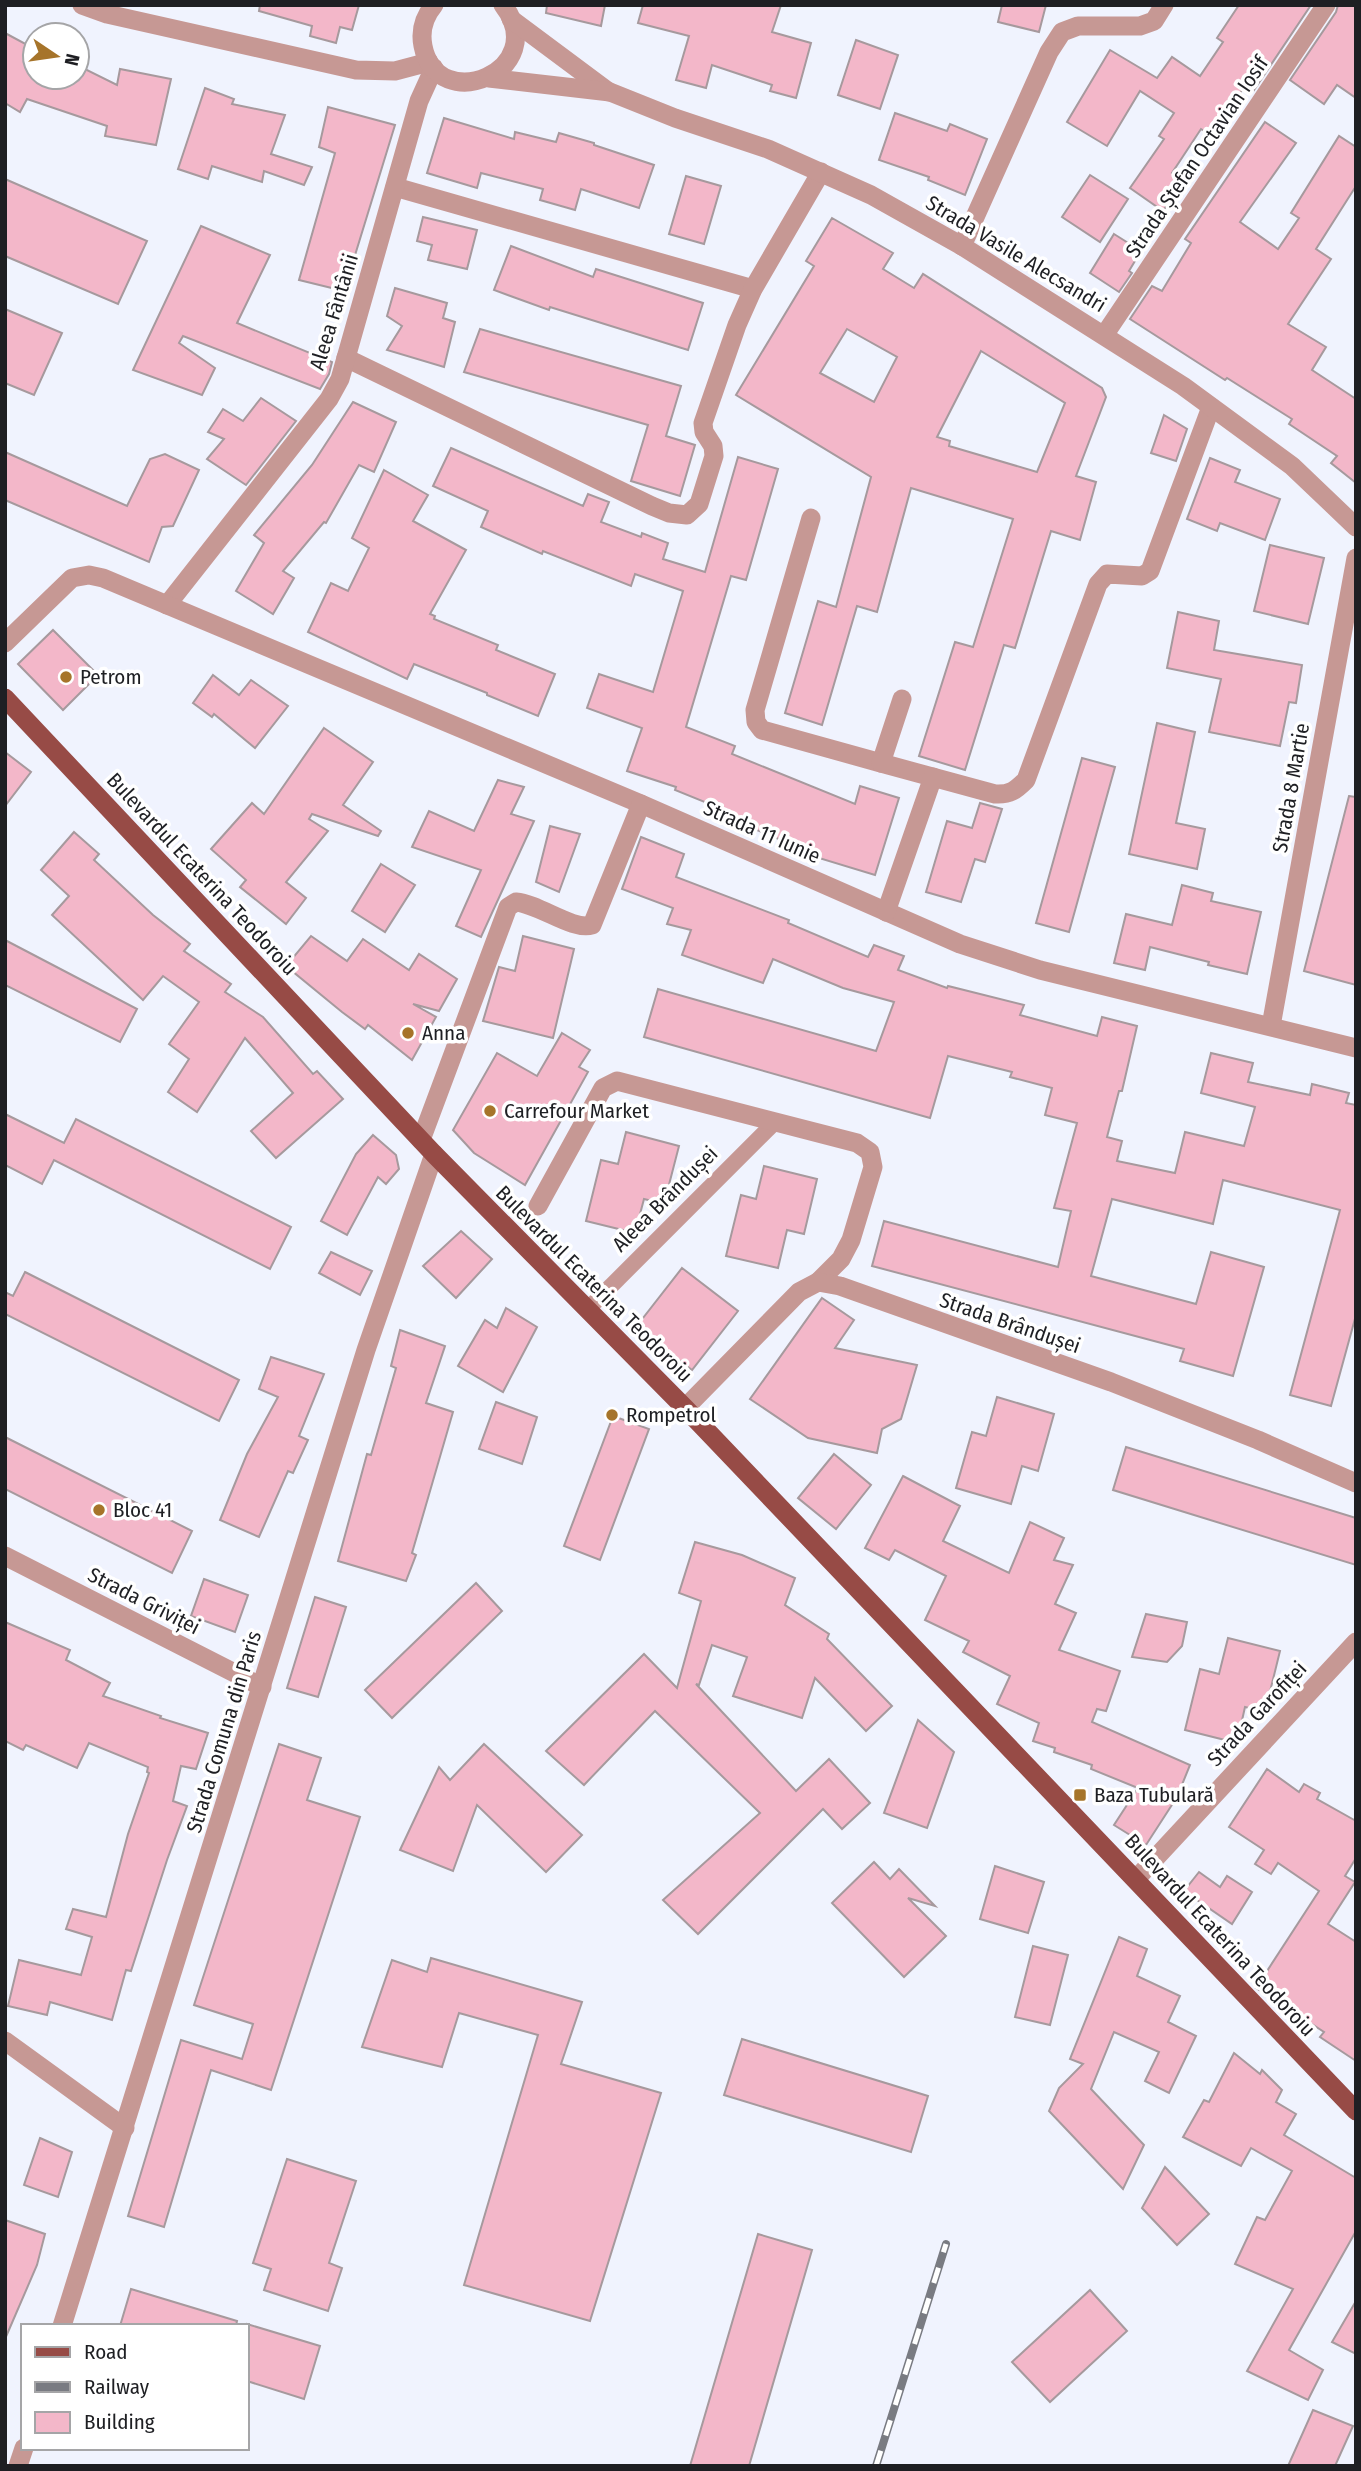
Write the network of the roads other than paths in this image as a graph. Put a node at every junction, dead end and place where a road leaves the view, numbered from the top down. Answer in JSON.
{"nodes":[{"id":1,"x":82,"y":5,"type":"edge"},
{"id":2,"x":1164,"y":5,"type":"edge"},
{"id":3,"x":1326,"y":5,"type":"edge"},
{"id":4,"x":430,"y":7,"type":"edge"},
{"id":5,"x":507,"y":12,"type":"edge"},
{"id":6,"x":432,"y":65,"type":"junction"},
{"id":7,"x":489,"y":78,"type":"junction"},
{"id":8,"x":610,"y":92,"type":"junction"},
{"id":9,"x":821,"y":173,"type":"junction"},
{"id":10,"x":395,"y":187,"type":"junction"},
{"id":11,"x":962,"y":246,"type":"junction"},
{"id":12,"x":753,"y":289,"type":"junction"},
{"id":13,"x":1105,"y":334,"type":"junction"},
{"id":14,"x":346,"y":358,"type":"junction"},
{"id":15,"x":1212,"y":407,"type":"junction"},
{"id":16,"x":811,"y":517,"type":"dead end"},
{"id":17,"x":1356,"y":527,"type":"edge"},
{"id":18,"x":1356,"y":558,"type":"edge"},
{"id":19,"x":167,"y":605,"type":"junction"},
{"id":20,"x":5,"y":643,"type":"edge"},
{"id":21,"x":5,"y":698,"type":"edge"},
{"id":22,"x":902,"y":699,"type":"dead end"},
{"id":23,"x":881,"y":763,"type":"junction"},
{"id":24,"x":933,"y":777,"type":"junction"},
{"id":25,"x":641,"y":804,"type":"junction"},
{"id":26,"x":886,"y":912,"type":"junction"},
{"id":27,"x":1271,"y":1026,"type":"junction"},
{"id":28,"x":1356,"y":1048,"type":"edge"},
{"id":29,"x":775,"y":1122,"type":"junction"},
{"id":30,"x":427,"y":1147,"type":"junction"},
{"id":31,"x":538,"y":1206,"type":"dead end"},
{"id":32,"x":818,"y":1282,"type":"junction"},
{"id":33,"x":588,"y":1309,"type":"junction"},
{"id":34,"x":685,"y":1408,"type":"junction"},
{"id":35,"x":1356,"y":1483,"type":"edge"},
{"id":36,"x":5,"y":1556,"type":"edge"},
{"id":37,"x":1356,"y":1642,"type":"edge"},
{"id":38,"x":262,"y":1687,"type":"junction"},
{"id":39,"x":1136,"y":1879,"type":"junction"},
{"id":40,"x":5,"y":2041,"type":"edge"},
{"id":41,"x":1356,"y":2111,"type":"edge"},
{"id":42,"x":125,"y":2128,"type":"junction"},
{"id":43,"x":63,"y":2324,"type":"edge"}],
"edges":[{"from":1,"to":6,"type":"street"},
{"from":2,"to":11,"type":"street"},
{"from":3,"to":13,"type":"street","name":"Strada Ștefan Octavian Iosif"},
{"from":4,"to":6,"type":"street"},
{"from":5,"to":7,"type":"street"},
{"from":5,"to":8,"type":"street","name":"Strada Vasile Alecsandri"},
{"from":6,"to":7,"type":"street","name":"Strada Vasile Alecsandri"},
{"from":6,"to":10,"type":"street","name":"Aleea Fântânii"},
{"from":7,"to":8,"type":"street","name":"Strada Vasile Alecsandri"},
{"from":8,"to":9,"type":"street","name":"Strada Vasile Alecsandri"},
{"from":9,"to":11,"type":"street","name":"Strada Vasile Alecsandri"},
{"from":9,"to":12,"type":"street"},
{"from":10,"to":12,"type":"street"},
{"from":10,"to":14,"type":"street","name":"Aleea Fântânii"},
{"from":11,"to":13,"type":"street","name":"Strada Vasile Alecsandri"},
{"from":12,"to":14,"type":"street"},
{"from":13,"to":15,"type":"street","name":"Strada Vasile Alecsandri"},
{"from":14,"to":19,"type":"street","name":"Aleea Fântânii"},
{"from":15,"to":17,"type":"street","name":"Strada Vasile Alecsandri"},
{"from":15,"to":24,"type":"street"},
{"from":16,"to":23,"type":"street"},
{"from":18,"to":27,"type":"street","name":"Strada 8 Martie"},
{"from":19,"to":20,"type":"street","name":"Strada 11 Iunie"},
{"from":19,"to":25,"type":"street","name":"Strada 11 Iunie"},
{"from":21,"to":30,"type":"main road","name":"Bulevardul Ecaterina Teodoroiu"},
{"from":22,"to":23,"type":"street"},
{"from":23,"to":24,"type":"street"},
{"from":24,"to":26,"type":"street"},
{"from":25,"to":26,"type":"street","name":"Strada 11 Iunie"},
{"from":25,"to":30,"type":"street","name":"Strada Comuna din Paris"},
{"from":26,"to":27,"type":"street","name":"Strada 11 Iunie"},
{"from":27,"to":28,"type":"street","name":"Strada 11 Iunie"},
{"from":29,"to":31,"type":"street"},
{"from":29,"to":32,"type":"street"},
{"from":29,"to":33,"type":"street","name":"Aleea Brândușei"},
{"from":30,"to":33,"type":"main road","name":"Bulevardul Ecaterina Teodoroiu"},
{"from":30,"to":38,"type":"street","name":"Strada Comuna din Paris"},
{"from":32,"to":34,"type":"street"},
{"from":32,"to":35,"type":"street","name":"Strada Brândușei"},
{"from":33,"to":34,"type":"main road","name":"Bulevardul Ecaterina Teodoroiu"},
{"from":34,"to":39,"type":"main road","name":"Bulevardul Ecaterina Teodoroiu"},
{"from":36,"to":38,"type":"street","name":"Strada Griviței"},
{"from":37,"to":39,"type":"street","name":"Strada Garofiței"},
{"from":38,"to":42,"type":"street","name":"Strada Comuna din Paris"},
{"from":39,"to":41,"type":"main road","name":"Bulevardul Ecaterina Teodoroiu"},
{"from":40,"to":42,"type":"street"},
{"from":42,"to":43,"type":"street","name":"Strada Comuna din Paris"}]}
